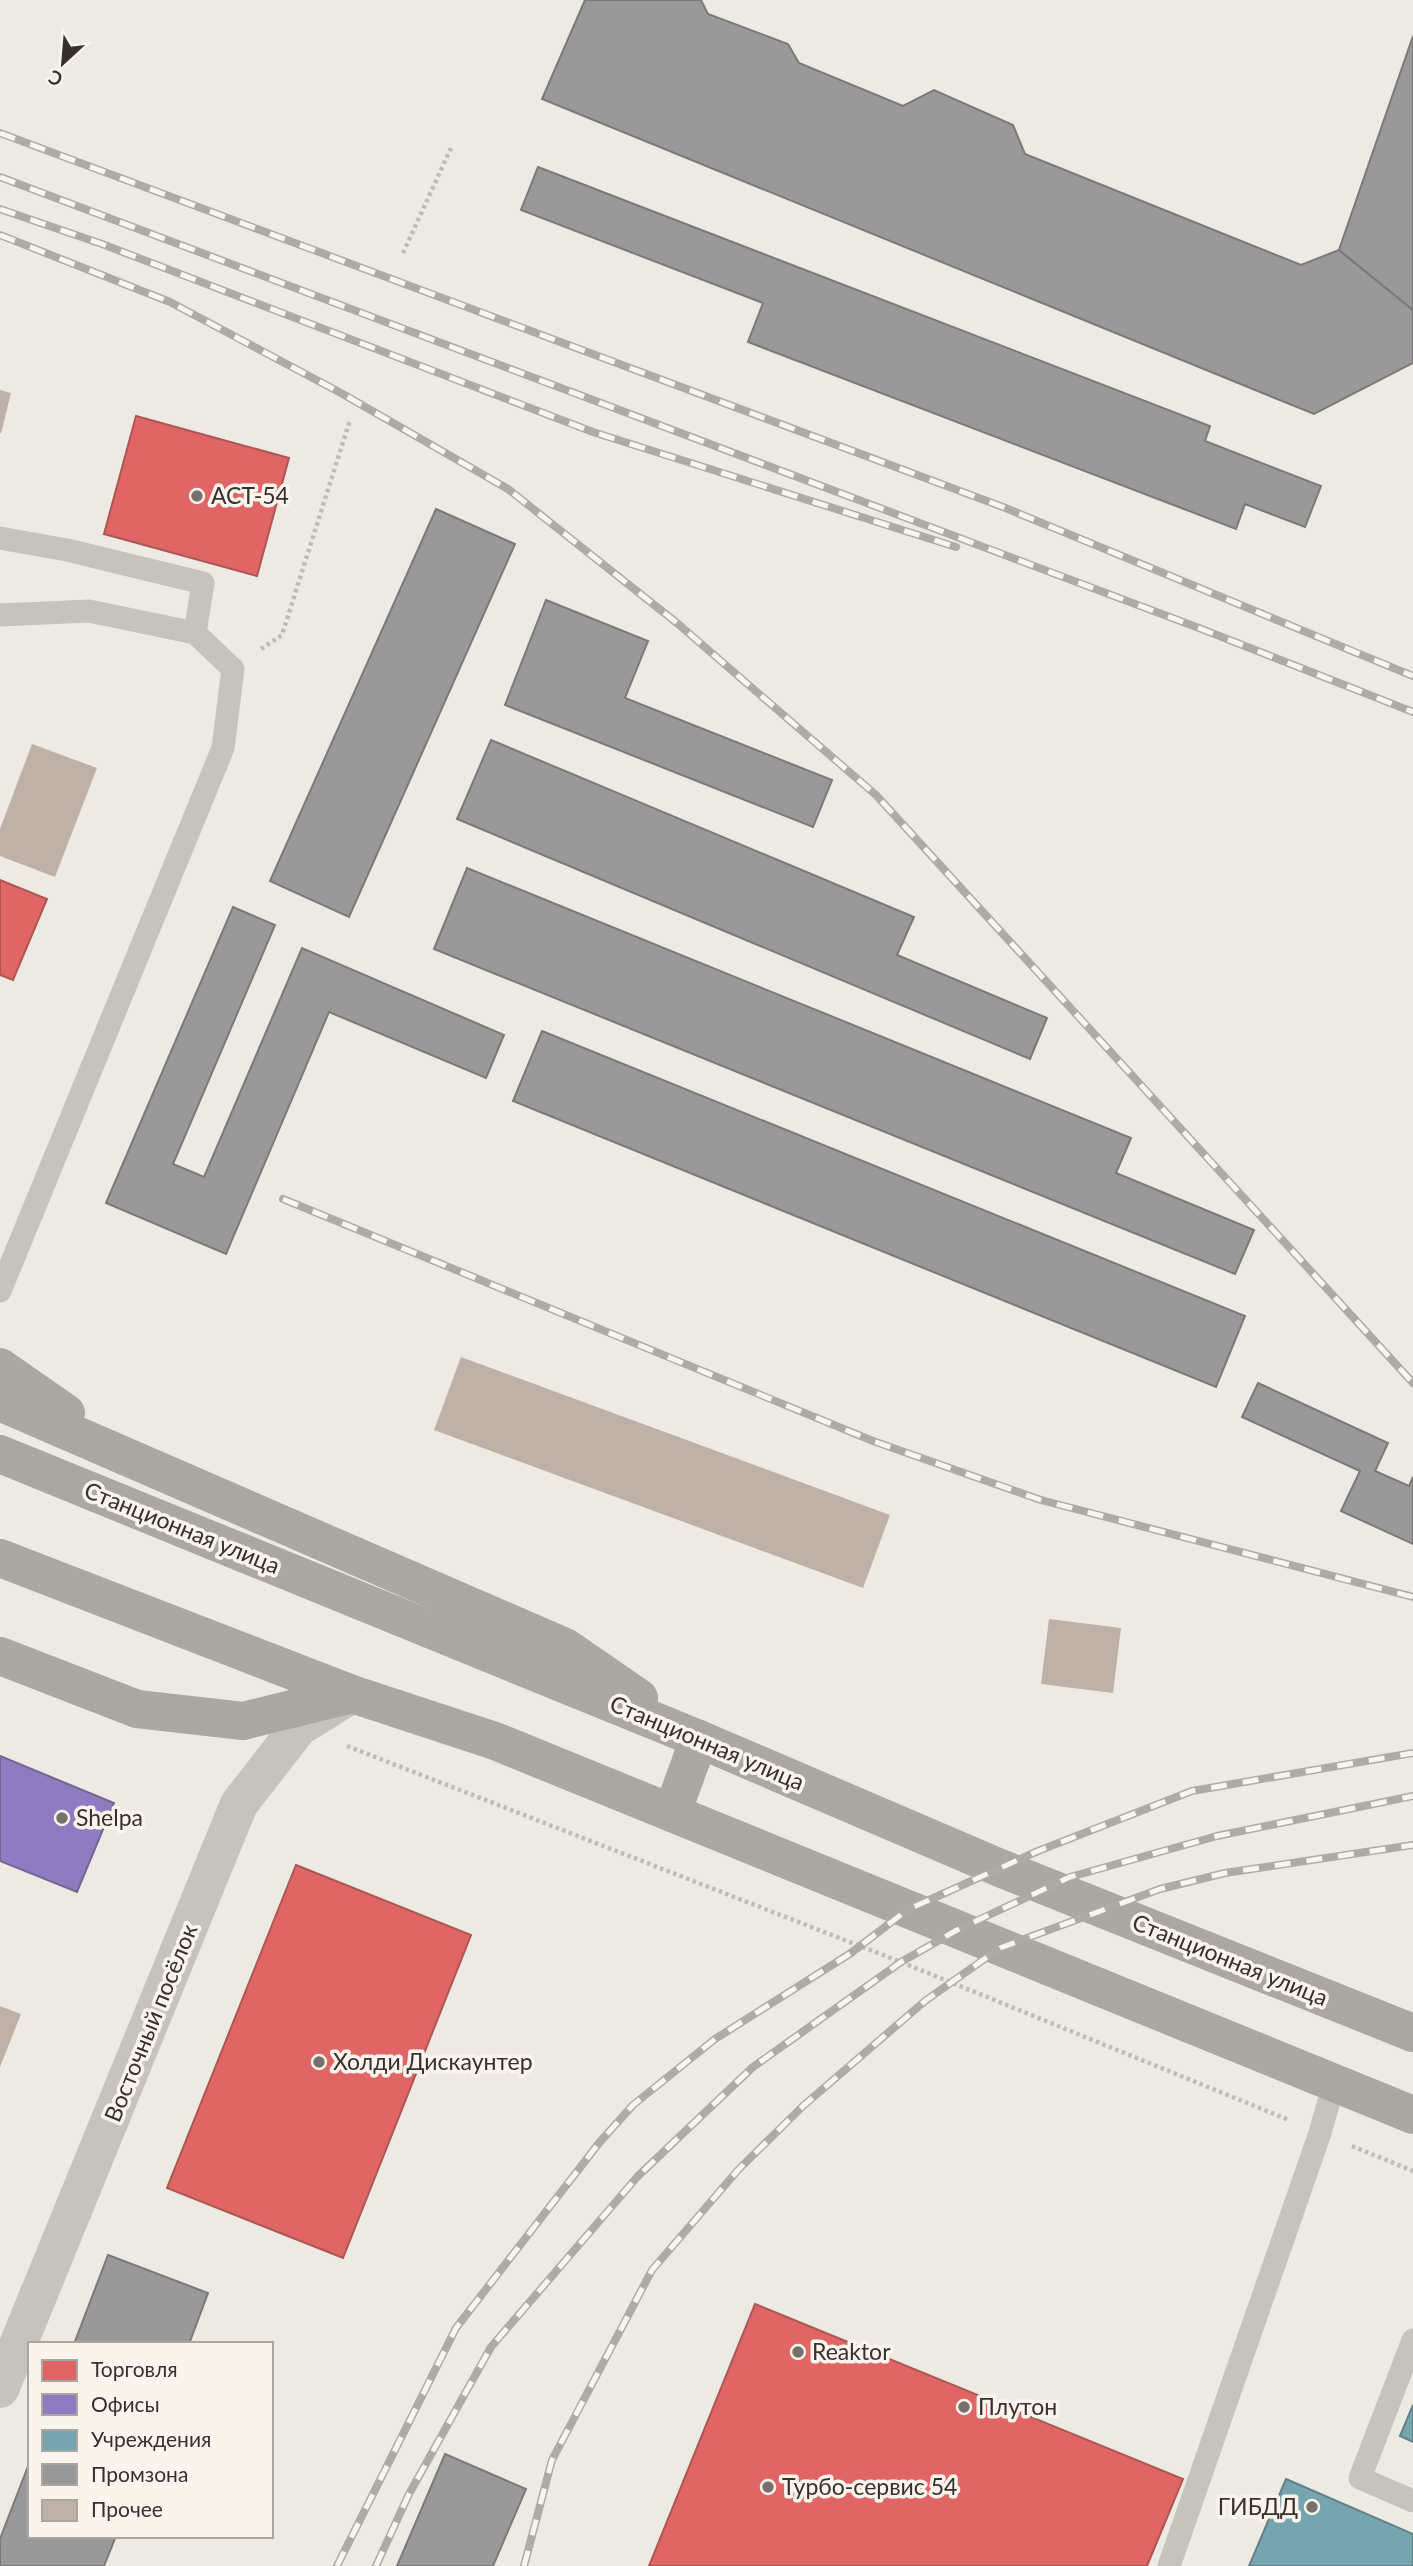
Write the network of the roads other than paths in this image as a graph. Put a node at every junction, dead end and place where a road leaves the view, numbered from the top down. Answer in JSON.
{"nodes":[{"id":1,"x":0,"y":538,"type":"edge"},
{"id":2,"x":0,"y":615,"type":"edge"},
{"id":3,"x":195,"y":634,"type":"junction"},
{"id":4,"x":2,"y":1277,"type":"edge"},
{"id":5,"x":0,"y":1367,"type":"edge"},
{"id":6,"x":0,"y":1402,"type":"edge"},
{"id":7,"x":0,"y":1454,"type":"edge"},
{"id":8,"x":159,"y":1473,"type":"junction"},
{"id":9,"x":0,"y":1558,"type":"edge"},
{"id":10,"x":0,"y":1656,"type":"edge"},
{"id":11,"x":352,"y":1694,"type":"junction"},
{"id":12,"x":699,"y":1739,"type":"junction"},
{"id":13,"x":673,"y":1814,"type":"junction"},
{"id":14,"x":1413,"y":2033,"type":"edge"},
{"id":15,"x":1334,"y":2082,"type":"junction"},
{"id":16,"x":1413,"y":2115,"type":"edge"},
{"id":17,"x":1413,"y":2340,"type":"edge"},
{"id":18,"x":0,"y":2389,"type":"edge"},
{"id":19,"x":1413,"y":2501,"type":"edge"},
{"id":20,"x":1169,"y":2566,"type":"edge"}],
"edges":[{"from":1,"to":3,"type":"lane"},
{"from":2,"to":3,"type":"lane"},
{"from":3,"to":4,"type":"lane"},
{"from":5,"to":8,"type":"main road"},
{"from":6,"to":8,"type":"main road"},
{"from":7,"to":12,"type":"main road","name":"Станционная улица"},
{"from":8,"to":12,"type":"main road"},
{"from":9,"to":11,"type":"main road"},
{"from":10,"to":11,"type":"main road"},
{"from":11,"to":13,"type":"main road"},
{"from":11,"to":18,"type":"street","name":"Восточный посёлок"},
{"from":12,"to":13,"type":"main road"},
{"from":12,"to":14,"type":"main road","name":"Станционная улица"},
{"from":13,"to":15,"type":"main road"},
{"from":15,"to":16,"type":"main road"},
{"from":15,"to":20,"type":"lane"},
{"from":17,"to":19,"type":"lane"}]}
